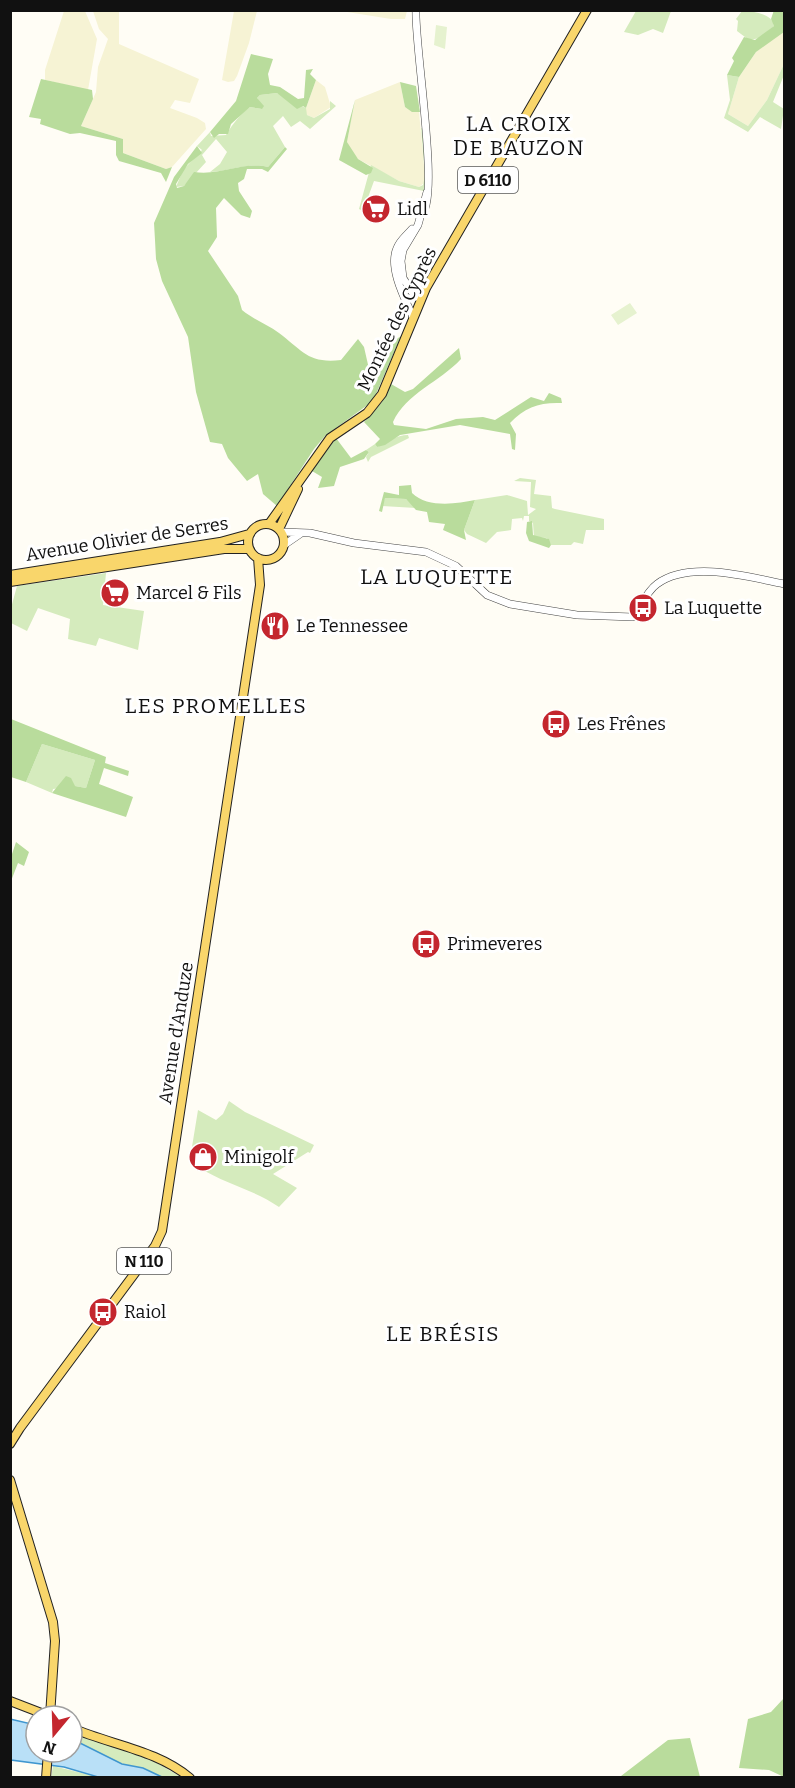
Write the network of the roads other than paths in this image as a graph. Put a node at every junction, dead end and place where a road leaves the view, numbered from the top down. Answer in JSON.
{"nodes":[{"id":1,"x":416,"y":10,"type":"edge"},
{"id":2,"x":587,"y":10,"type":"edge"},
{"id":3,"x":420,"y":217,"type":"junction"},
{"id":4,"x":422,"y":297,"type":"junction"},
{"id":5,"x":413,"y":317,"type":"junction"},
{"id":6,"x":307,"y":470,"type":"junction"},
{"id":7,"x":269,"y":524,"type":"junction"},
{"id":8,"x":280,"y":531,"type":"junction"},
{"id":9,"x":302,"y":533,"type":"junction"},
{"id":10,"x":249,"y":534,"type":"junction"},
{"id":11,"x":284,"y":545,"type":"junction"},
{"id":12,"x":249,"y":549,"type":"junction"},
{"id":13,"x":258,"y":558,"type":"junction"},
{"id":14,"x":271,"y":559,"type":"junction"},
{"id":15,"x":10,"y":575,"type":"edge"},
{"id":16,"x":10,"y":582,"type":"edge"},
{"id":17,"x":784,"y":584,"type":"edge"},
{"id":18,"x":260,"y":585,"type":"junction"},
{"id":19,"x":11,"y":1442,"type":"edge"},
{"id":20,"x":10,"y":1480,"type":"edge"},
{"id":21,"x":51,"y":1704,"type":"edge"},
{"id":22,"x":84,"y":1732,"type":"edge"},
{"id":23,"x":190,"y":1778,"type":"edge"}],
"edges":[{"from":1,"to":3,"type":"street"},
{"from":2,"to":4,"type":"main road","name":"Montée des Cyprès","number":"D 6110"},
{"from":3,"to":4,"type":"street"},
{"from":3,"to":5,"type":"street"},
{"from":4,"to":5,"type":"main road","name":"Montée des Cyprès","number":"D 6110"},
{"from":5,"to":6,"type":"main road","name":"Montée des Cyprès","number":"D 6110"},
{"from":6,"to":7,"type":"main road","name":"Montée des Cyprès","number":"D 6110"},
{"from":6,"to":8,"type":"main road","name":"Montée des Cyprès","number":"D 6110"},
{"from":7,"to":8,"type":"main road"},
{"from":7,"to":10,"type":"main road"},
{"from":8,"to":9,"type":"street"},
{"from":8,"to":11,"type":"main road"},
{"from":9,"to":11,"type":"street"},
{"from":9,"to":17,"type":"street"},
{"from":10,"to":12,"type":"main road"},
{"from":10,"to":15,"type":"main road","name":"Avenue Olivier de Serres"},
{"from":11,"to":14,"type":"main road"},
{"from":12,"to":13,"type":"main road"},
{"from":12,"to":16,"type":"main road","name":"Avenue Olivier de Serres"},
{"from":13,"to":14,"type":"main road"},
{"from":13,"to":18,"type":"main road","name":"Avenue d'Anduze","number":"N 110"},
{"from":14,"to":18,"type":"main road","name":"Avenue d'Anduze","number":"N 110"},
{"from":18,"to":19,"type":"main road","name":"Avenue d'Anduze","number":"N 110"},
{"from":20,"to":21,"type":"main road"},
{"from":22,"to":23,"type":"main road"}]}
